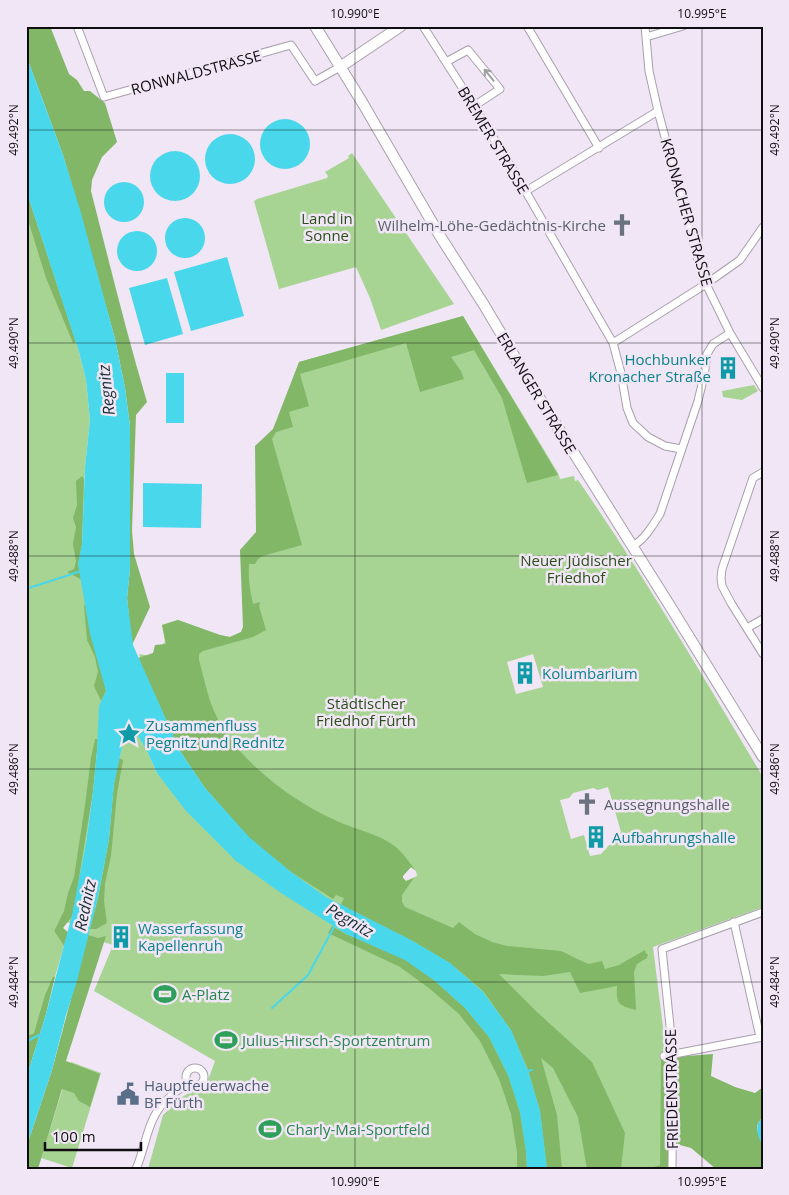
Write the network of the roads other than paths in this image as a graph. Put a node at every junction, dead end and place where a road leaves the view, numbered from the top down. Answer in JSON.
{"nodes":[{"id":1,"x":77,"y":26,"type":"edge"},
{"id":2,"x":315,"y":26,"type":"edge"},
{"id":3,"x":401,"y":26,"type":"edge"},
{"id":4,"x":423,"y":26,"type":"edge"},
{"id":5,"x":527,"y":26,"type":"edge"},
{"id":6,"x":645,"y":26,"type":"edge"},
{"id":7,"x":683,"y":26,"type":"edge"},
{"id":8,"x":646,"y":37,"type":"junction"},
{"id":9,"x":446,"y":62,"type":"junction"},
{"id":10,"x":340,"y":67,"type":"junction"},
{"id":11,"x":474,"y":106,"type":"junction"},
{"id":12,"x":658,"y":112,"type":"junction"},
{"id":13,"x":599,"y":148,"type":"junction"},
{"id":14,"x":526,"y":191,"type":"junction"},
{"id":15,"x":763,"y":227,"type":"edge"},
{"id":16,"x":706,"y":284,"type":"junction"},
{"id":17,"x":730,"y":332,"type":"junction"},
{"id":18,"x":613,"y":343,"type":"junction"},
{"id":19,"x":763,"y":388,"type":"edge"},
{"id":20,"x":681,"y":449,"type":"junction"},
{"id":21,"x":763,"y":472,"type":"edge"},
{"id":22,"x":633,"y":546,"type":"junction"},
{"id":23,"x":763,"y":619,"type":"edge"},
{"id":24,"x":747,"y":628,"type":"junction"},
{"id":25,"x":763,"y":654,"type":"edge"},
{"id":26,"x":763,"y":757,"type":"edge"},
{"id":27,"x":763,"y":912,"type":"edge"},
{"id":28,"x":734,"y":922,"type":"junction"},
{"id":29,"x":762,"y":1037,"type":"edge"},
{"id":30,"x":673,"y":1054,"type":"junction"},
{"id":31,"x":664,"y":1056,"type":"dead end"},
{"id":32,"x":188,"y":1082,"type":"dead end"},
{"id":33,"x":136,"y":1169,"type":"edge"},
{"id":34,"x":672,"y":1169,"type":"edge"}],
"edges":[{"from":1,"to":10,"type":"street","name":"RONWALDSTRASSE"},
{"from":2,"to":10,"type":"main road","name":"ERLANGER STRASSE"},
{"from":3,"to":10,"type":"main road"},
{"from":4,"to":9,"type":"street","name":"BREMER STRASSE"},
{"from":5,"to":13,"type":"street"},
{"from":6,"to":8,"type":"street","name":"KRONACHER STRASSE"},
{"from":7,"to":8,"type":"street"},
{"from":8,"to":12,"type":"street","name":"KRONACHER STRASSE"},
{"from":9,"to":11,"type":"street","name":"BREMER STRASSE"},
{"from":11,"to":9,"type":"street","one_way":true},
{"from":10,"to":22,"type":"main road","name":"ERLANGER STRASSE"},
{"from":11,"to":14,"type":"street","name":"BREMER STRASSE"},
{"from":12,"to":13,"type":"street"},
{"from":12,"to":16,"type":"street","name":"KRONACHER STRASSE"},
{"from":13,"to":14,"type":"street"},
{"from":14,"to":18,"type":"street","name":"BREMER STRASSE"},
{"from":15,"to":16,"type":"street"},
{"from":16,"to":17,"type":"street","name":"KRONACHER STRASSE"},
{"from":16,"to":18,"type":"street"},
{"from":17,"to":19,"type":"street","name":"KRONACHER STRASSE"},
{"from":17,"to":20,"type":"street"},
{"from":18,"to":20,"type":"street","name":"BREMER STRASSE"},
{"from":20,"to":22,"type":"street"},
{"from":21,"to":24,"type":"street"},
{"from":22,"to":26,"type":"main road","name":"ERLANGER STRASSE"},
{"from":23,"to":24,"type":"street"},
{"from":24,"to":25,"type":"street"},
{"from":27,"to":28,"type":"street"},
{"from":28,"to":29,"type":"street"},
{"from":28,"to":30,"type":"street","name":"FRIEDENSTRASSE"},
{"from":29,"to":30,"type":"street"},
{"from":30,"to":31,"type":"street"},
{"from":30,"to":34,"type":"street","name":"FRIEDENSTRASSE"},
{"from":32,"to":33,"type":"street"}]}
